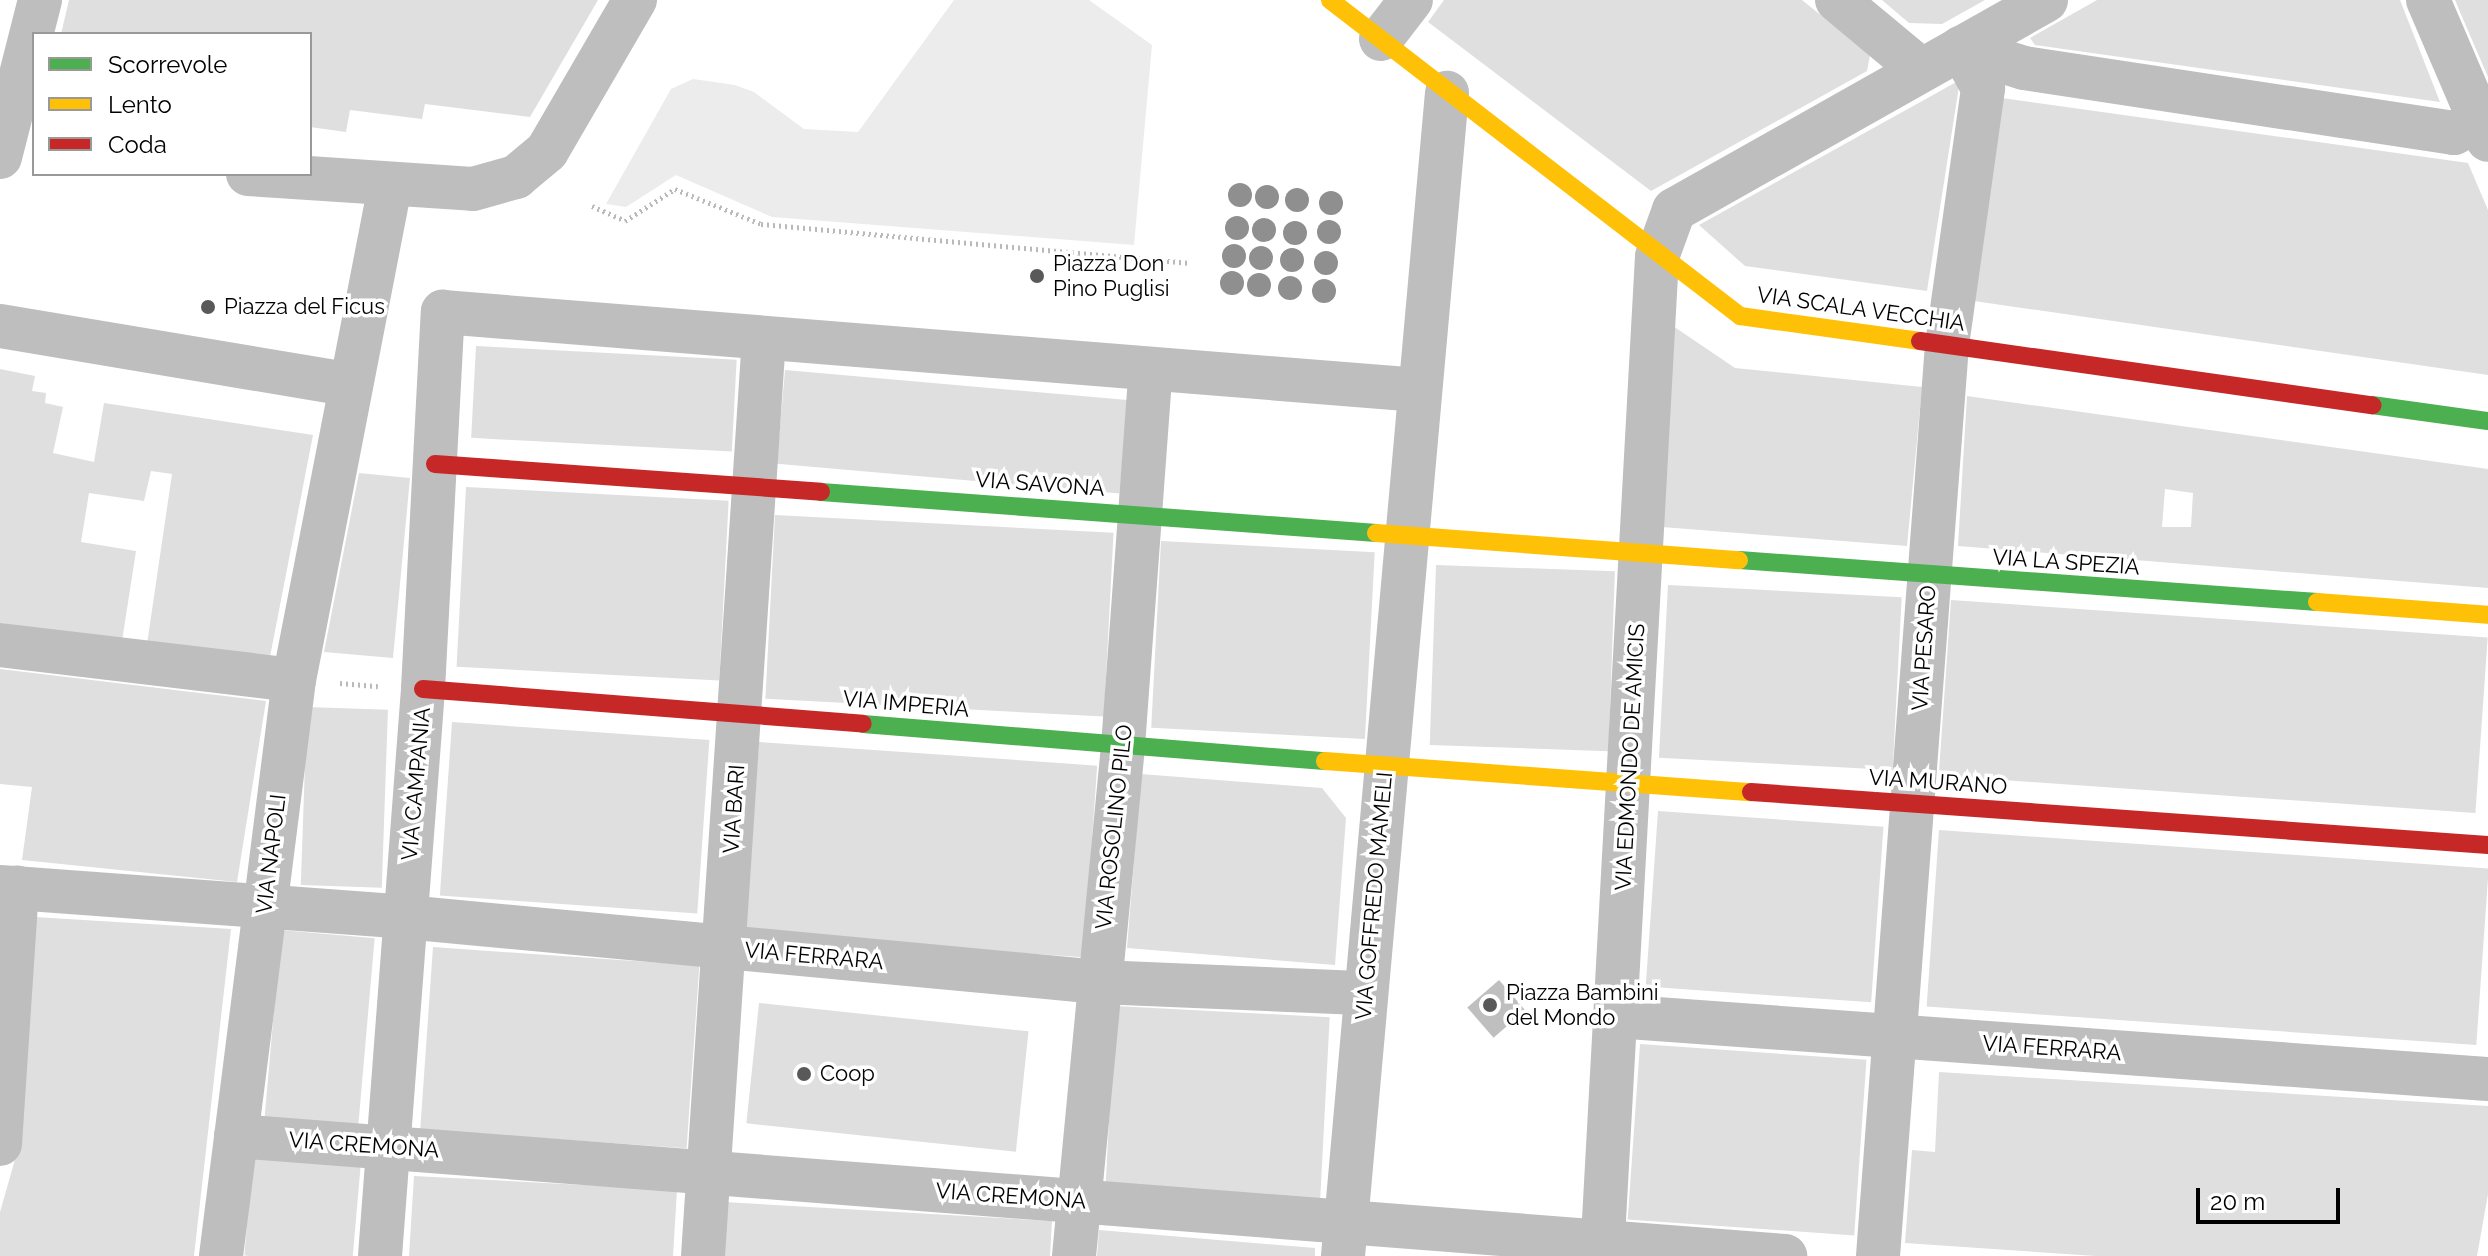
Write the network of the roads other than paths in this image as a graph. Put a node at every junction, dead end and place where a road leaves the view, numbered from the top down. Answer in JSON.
{"nodes":[{"id":1,"x":40,"y":0,"type":"edge"},
{"id":2,"x":635,"y":0,"type":"edge"},
{"id":3,"x":1330,"y":0,"type":"edge"},
{"id":4,"x":1411,"y":0,"type":"edge"},
{"id":5,"x":1837,"y":0,"type":"edge"},
{"id":6,"x":2046,"y":0,"type":"edge"},
{"id":7,"x":2428,"y":0,"type":"edge"},
{"id":8,"x":1381,"y":39,"type":"junction"},
{"id":9,"x":1961,"y":48,"type":"junction"},
{"id":10,"x":1921,"y":70,"type":"junction"},
{"id":11,"x":1447,"y":93,"type":"junction"},
{"id":12,"x":2485,"y":125,"type":"edge"},
{"id":13,"x":0,"y":155,"type":"edge"},
{"id":14,"x":32,"y":157,"type":"edge"},
{"id":15,"x":272,"y":176,"type":"edge"},
{"id":16,"x":390,"y":186,"type":"junction"},
{"id":17,"x":1657,"y":257,"type":"junction"},
{"id":18,"x":0,"y":326,"type":"edge"},
{"id":19,"x":1947,"y":345,"type":"junction"},
{"id":20,"x":764,"y":350,"type":"junction"},
{"id":21,"x":1150,"y":383,"type":"junction"},
{"id":22,"x":351,"y":385,"type":"junction"},
{"id":23,"x":1419,"y":390,"type":"junction"},
{"id":24,"x":2488,"y":421,"type":"edge"},
{"id":25,"x":435,"y":464,"type":"junction"},
{"id":26,"x":755,"y":487,"type":"junction"},
{"id":27,"x":1139,"y":515,"type":"junction"},
{"id":28,"x":1404,"y":536,"type":"junction"},
{"id":29,"x":1641,"y":554,"type":"junction"},
{"id":30,"x":1929,"y":576,"type":"junction"},
{"id":31,"x":2488,"y":615,"type":"edge"},
{"id":32,"x":0,"y":645,"type":"edge"},
{"id":33,"x":294,"y":680,"type":"junction"},
{"id":34,"x":423,"y":689,"type":"junction"},
{"id":35,"x":740,"y":715,"type":"junction"},
{"id":36,"x":1123,"y":746,"type":"junction"},
{"id":37,"x":1385,"y":766,"type":"junction"},
{"id":38,"x":1629,"y":784,"type":"junction"},
{"id":39,"x":1912,"y":804,"type":"junction"},
{"id":40,"x":2488,"y":845,"type":"edge"},
{"id":41,"x":9,"y":888,"type":"edge"},
{"id":42,"x":264,"y":905,"type":"junction"},
{"id":43,"x":405,"y":917,"type":"junction"},
{"id":44,"x":724,"y":948,"type":"junction"},
{"id":45,"x":1099,"y":982,"type":"junction"},
{"id":46,"x":1366,"y":993,"type":"junction"},
{"id":47,"x":1615,"y":1016,"type":"junction"},
{"id":48,"x":1894,"y":1036,"type":"junction"},
{"id":49,"x":2488,"y":1079,"type":"edge"},
{"id":50,"x":236,"y":1136,"type":"junction"},
{"id":51,"x":0,"y":1144,"type":"edge"},
{"id":52,"x":387,"y":1147,"type":"junction"},
{"id":53,"x":709,"y":1173,"type":"junction"},
{"id":54,"x":1078,"y":1201,"type":"junction"},
{"id":55,"x":1344,"y":1239,"type":"edge"},
{"id":56,"x":1602,"y":1249,"type":"edge"},
{"id":57,"x":221,"y":1256,"type":"edge"},
{"id":58,"x":380,"y":1256,"type":"edge"},
{"id":59,"x":703,"y":1256,"type":"edge"},
{"id":60,"x":1074,"y":1256,"type":"edge"},
{"id":61,"x":1785,"y":1256,"type":"edge"},
{"id":62,"x":1878,"y":1256,"type":"edge"}],
"edges":[{"from":1,"to":13,"type":"street"},
{"from":2,"to":16,"type":"street"},
{"from":3,"to":8,"type":"street","name":"VIA SCALA VECCHIA"},
{"from":4,"to":8,"type":"street"},
{"from":5,"to":10,"type":"street"},
{"from":6,"to":9,"type":"street","name":"VIA EDMONDO DE AMICIS"},
{"from":7,"to":12,"type":"street"},
{"from":8,"to":11,"type":"street","name":"VIA SCALA VECCHIA"},
{"from":9,"to":10,"type":"street","name":"VIA EDMONDO DE AMICIS"},
{"from":9,"to":12,"type":"street"},
{"from":9,"to":19,"type":"street","name":"VIA PESARO"},
{"from":10,"to":17,"type":"street","name":"VIA EDMONDO DE AMICIS"},
{"from":11,"to":17,"type":"street","name":"VIA SCALA VECCHIA"},
{"from":11,"to":23,"type":"street","name":"VIA GOFFREDO MAMELI"},
{"from":13,"to":14,"type":"street"},
{"from":15,"to":16,"type":"street"},
{"from":16,"to":22,"type":"street","name":"VIA NAPOLI"},
{"from":17,"to":19,"type":"street","name":"VIA SCALA VECCHIA"},
{"from":17,"to":29,"type":"street","name":"VIA EDMONDO DE AMICIS"},
{"from":18,"to":22,"type":"street"},
{"from":19,"to":24,"type":"street","name":"VIA SCALA VECCHIA"},
{"from":19,"to":30,"type":"street","name":"VIA PESARO"},
{"from":20,"to":21,"type":"street"},
{"from":20,"to":25,"type":"street","name":"VIA CAMPANIA"},
{"from":20,"to":26,"type":"street","name":"VIA BARI"},
{"from":21,"to":23,"type":"street"},
{"from":21,"to":27,"type":"street","name":"VIA ROSOLINO PILO"},
{"from":22,"to":33,"type":"street","name":"VIA NAPOLI"},
{"from":23,"to":28,"type":"street","name":"VIA GOFFREDO MAMELI"},
{"from":25,"to":26,"type":"street","name":"VIA SAVONA"},
{"from":25,"to":34,"type":"street","name":"VIA CAMPANIA"},
{"from":26,"to":27,"type":"street","name":"VIA SAVONA"},
{"from":26,"to":35,"type":"street","name":"VIA BARI"},
{"from":27,"to":28,"type":"street","name":"VIA SAVONA"},
{"from":27,"to":36,"type":"street","name":"VIA ROSOLINO PILO"},
{"from":28,"to":29,"type":"street","name":"VIA SAVONA"},
{"from":28,"to":37,"type":"street","name":"VIA GOFFREDO MAMELI"},
{"from":29,"to":30,"type":"street","name":"VIA LA SPEZIA"},
{"from":29,"to":38,"type":"street","name":"VIA EDMONDO DE AMICIS"},
{"from":30,"to":31,"type":"street","name":"VIA LA SPEZIA"},
{"from":30,"to":39,"type":"street","name":"VIA PESARO"},
{"from":32,"to":33,"type":"street"},
{"from":33,"to":42,"type":"street","name":"VIA NAPOLI"},
{"from":34,"to":35,"type":"street","name":"VIA IMPERIA"},
{"from":34,"to":43,"type":"street","name":"VIA CAMPANIA"},
{"from":35,"to":36,"type":"street","name":"VIA IMPERIA"},
{"from":35,"to":44,"type":"street","name":"VIA BARI"},
{"from":36,"to":37,"type":"street","name":"VIA IMPERIA"},
{"from":36,"to":45,"type":"street","name":"VIA ROSOLINO PILO"},
{"from":37,"to":38,"type":"street","name":"VIA MURANO"},
{"from":37,"to":46,"type":"street","name":"VIA GOFFREDO MAMELI"},
{"from":38,"to":39,"type":"street","name":"VIA MURANO"},
{"from":38,"to":47,"type":"street","name":"VIA EDMONDO DE AMICIS"},
{"from":39,"to":40,"type":"street","name":"VIA MURANO"},
{"from":39,"to":48,"type":"street","name":"VIA PESARO"},
{"from":41,"to":42,"type":"street","name":"VIA FERRARA"},
{"from":41,"to":51,"type":"street"},
{"from":42,"to":43,"type":"street","name":"VIA FERRARA"},
{"from":42,"to":50,"type":"street","name":"VIA NAPOLI"},
{"from":43,"to":44,"type":"street","name":"VIA FERRARA"},
{"from":43,"to":52,"type":"street","name":"VIA CAMPANIA"},
{"from":44,"to":45,"type":"street","name":"VIA FERRARA"},
{"from":44,"to":53,"type":"street","name":"VIA BARI"},
{"from":45,"to":46,"type":"street","name":"VIA FERRARA"},
{"from":45,"to":54,"type":"street","name":"VIA ROSOLINO PILO"},
{"from":46,"to":55,"type":"street","name":"VIA GOFFREDO MAMELI"},
{"from":47,"to":48,"type":"street","name":"VIA FERRARA"},
{"from":47,"to":56,"type":"street","name":"VIA EDMONDO DE AMICIS"},
{"from":48,"to":49,"type":"street","name":"VIA FERRARA"},
{"from":48,"to":62,"type":"street","name":"VIA PESARO"},
{"from":50,"to":52,"type":"street","name":"VIA CREMONA"},
{"from":50,"to":57,"type":"street","name":"VIA NAPOLI"},
{"from":52,"to":53,"type":"street","name":"VIA CREMONA"},
{"from":52,"to":58,"type":"street","name":"VIA CAMPANIA"},
{"from":53,"to":54,"type":"street","name":"VIA CREMONA"},
{"from":53,"to":59,"type":"street","name":"VIA BARI"},
{"from":54,"to":55,"type":"street","name":"VIA CREMONA"},
{"from":54,"to":60,"type":"street","name":"VIA ROSOLINO PILO"},
{"from":55,"to":56,"type":"street","name":"VIA CREMONA"},
{"from":56,"to":61,"type":"street","name":"VIA CREMONA"}]}
